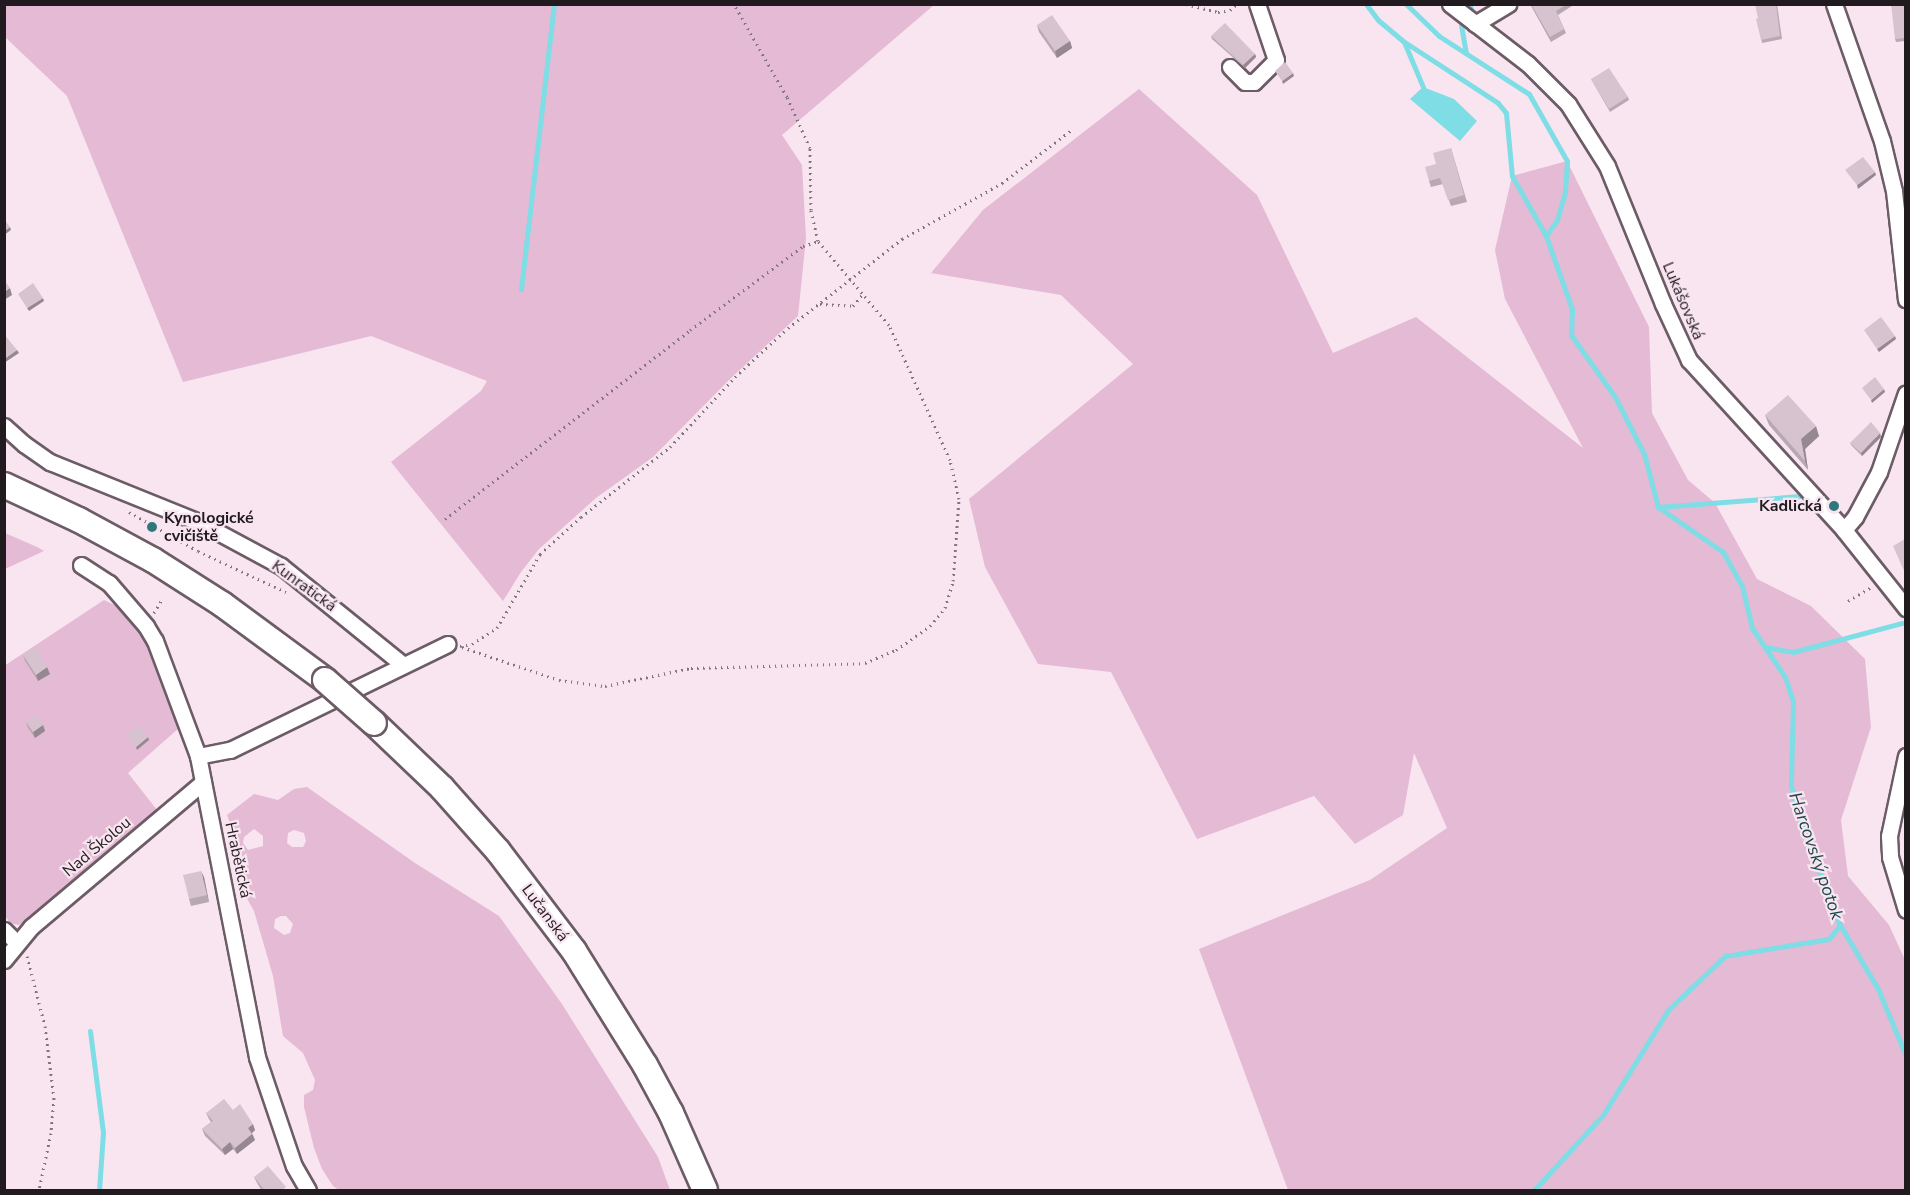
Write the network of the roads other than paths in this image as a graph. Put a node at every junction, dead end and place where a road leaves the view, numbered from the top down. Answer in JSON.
{"nodes":[{"id":1,"x":1257,"y":4,"type":"edge"},
{"id":2,"x":1450,"y":4,"type":"edge"},
{"id":3,"x":1508,"y":4,"type":"edge"},
{"id":4,"x":1834,"y":4,"type":"edge"},
{"id":5,"x":1475,"y":24,"type":"junction"},
{"id":6,"x":1230,"y":67,"type":"dead end"},
{"id":7,"x":1905,"y":299,"type":"edge"},
{"id":8,"x":1905,"y":393,"type":"edge"},
{"id":9,"x":4,"y":426,"type":"edge"},
{"id":10,"x":4,"y":485,"type":"edge"},
{"id":11,"x":1844,"y":530,"type":"junction"},
{"id":12,"x":81,"y":565,"type":"dead end"},
{"id":13,"x":1905,"y":608,"type":"edge"},
{"id":14,"x":447,"y":644,"type":"dead end"},
{"id":15,"x":402,"y":664,"type":"junction"},
{"id":16,"x":198,"y":756,"type":"junction"},
{"id":17,"x":1905,"y":756,"type":"edge"},
{"id":18,"x":203,"y":782,"type":"junction"},
{"id":19,"x":1905,"y":910,"type":"edge"},
{"id":20,"x":4,"y":930,"type":"edge"},
{"id":21,"x":20,"y":940,"type":"junction"},
{"id":22,"x":4,"y":960,"type":"edge"},
{"id":23,"x":308,"y":1191,"type":"edge"},
{"id":24,"x":705,"y":1191,"type":"edge"}],
"edges":[{"from":1,"to":6,"type":"street"},
{"from":2,"to":5,"type":"street","name":"Lukášovská"},
{"from":3,"to":5,"type":"street"},
{"from":4,"to":7,"type":"street"},
{"from":5,"to":11,"type":"street","name":"Lukášovská"},
{"from":8,"to":11,"type":"street"},
{"from":9,"to":15,"type":"street","name":"Kunratická"},
{"from":10,"to":24,"type":"main road","name":"Lučanská","bridge":true},
{"from":11,"to":13,"type":"street","name":"Lukášovská"},
{"from":12,"to":16,"type":"street","name":"Hrabětická"},
{"from":14,"to":15,"type":"street"},
{"from":15,"to":16,"type":"street"},
{"from":16,"to":18,"type":"street","name":"Hrabětická"},
{"from":17,"to":19,"type":"street"},
{"from":18,"to":21,"type":"street","name":"Nad Školou"},
{"from":18,"to":23,"type":"street","name":"Hrabětická"},
{"from":20,"to":21,"type":"street"},
{"from":21,"to":22,"type":"street","name":"Nad Školou"}]}
